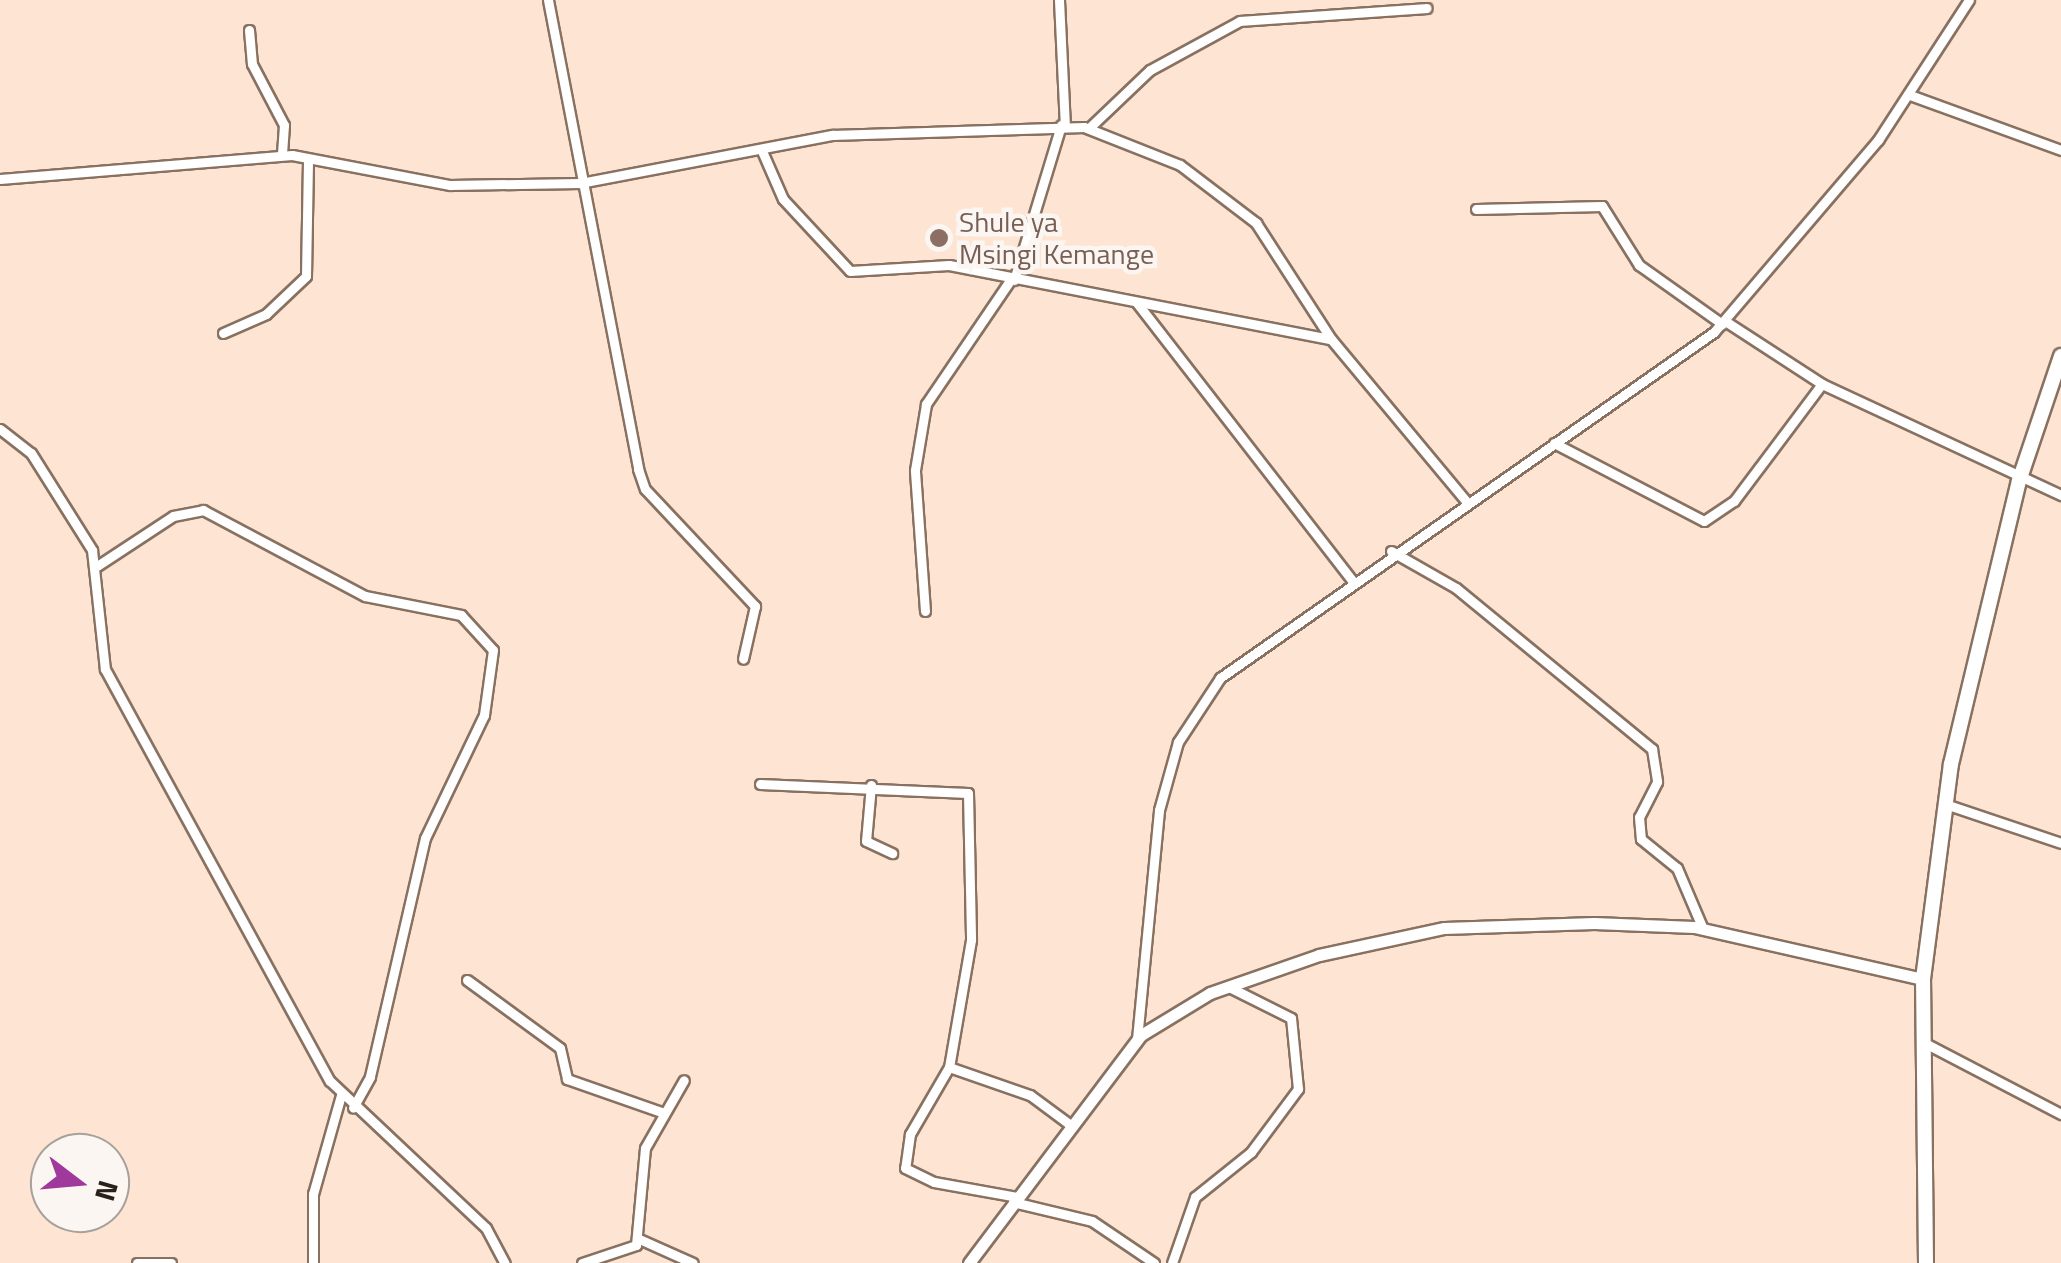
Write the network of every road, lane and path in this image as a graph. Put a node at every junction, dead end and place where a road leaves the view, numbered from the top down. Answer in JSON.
{"nodes":[{"id":1,"x":548,"y":0,"type":"edge"},
{"id":2,"x":1059,"y":0,"type":"edge"},
{"id":3,"x":1968,"y":0,"type":"edge"},
{"id":4,"x":1427,"y":8,"type":"dead end"},
{"id":5,"x":250,"y":30,"type":"dead end"},
{"id":6,"x":1910,"y":95,"type":"junction"},
{"id":7,"x":1063,"y":126,"type":"junction"},
{"id":8,"x":1089,"y":128,"type":"junction"},
{"id":9,"x":2061,"y":150,"type":"edge"},
{"id":10,"x":762,"y":151,"type":"junction"},
{"id":11,"x":282,"y":155,"type":"junction"},
{"id":12,"x":308,"y":160,"type":"junction"},
{"id":13,"x":0,"y":179,"type":"edge"},
{"id":14,"x":586,"y":182,"type":"junction"},
{"id":15,"x":1476,"y":209,"type":"dead end"},
{"id":16,"x":1013,"y":279,"type":"junction"},
{"id":17,"x":1136,"y":303,"type":"junction"},
{"id":18,"x":1724,"y":322,"type":"junction"},
{"id":19,"x":223,"y":333,"type":"dead end"},
{"id":20,"x":1330,"y":339,"type":"junction"},
{"id":21,"x":2061,"y":356,"type":"edge"},
{"id":22,"x":1822,"y":384,"type":"junction"},
{"id":23,"x":0,"y":429,"type":"edge"},
{"id":24,"x":1554,"y":443,"type":"junction"},
{"id":25,"x":2019,"y":481,"type":"junction"},
{"id":26,"x":2061,"y":495,"type":"edge"},
{"id":27,"x":1466,"y":501,"type":"junction"},
{"id":28,"x":1391,"y":551,"type":"junction"},
{"id":29,"x":98,"y":566,"type":"junction"},
{"id":30,"x":1352,"y":581,"type":"junction"},
{"id":31,"x":925,"y":611,"type":"dead end"},
{"id":32,"x":743,"y":659,"type":"dead end"},
{"id":33,"x":760,"y":784,"type":"dead end"},
{"id":34,"x":871,"y":785,"type":"junction"},
{"id":35,"x":1945,"y":804,"type":"junction"},
{"id":36,"x":2061,"y":843,"type":"edge"},
{"id":37,"x":892,"y":853,"type":"dead end"},
{"id":38,"x":1703,"y":929,"type":"junction"},
{"id":39,"x":1923,"y":979,"type":"junction"},
{"id":40,"x":467,"y":980,"type":"dead end"},
{"id":41,"x":1229,"y":987,"type":"junction"},
{"id":42,"x":1137,"y":1040,"type":"junction"},
{"id":43,"x":1923,"y":1042,"type":"junction"},
{"id":44,"x":949,"y":1068,"type":"junction"},
{"id":45,"x":684,"y":1080,"type":"dead end"},
{"id":46,"x":342,"y":1095,"type":"junction"},
{"id":47,"x":353,"y":1108,"type":"junction"},
{"id":48,"x":664,"y":1113,"type":"junction"},
{"id":49,"x":2061,"y":1114,"type":"edge"},
{"id":50,"x":1069,"y":1124,"type":"junction"},
{"id":51,"x":1015,"y":1199,"type":"junction"},
{"id":52,"x":637,"y":1238,"type":"junction"},
{"id":53,"x":137,"y":1263,"type":"edge"},
{"id":54,"x":171,"y":1263,"type":"edge"},
{"id":55,"x":313,"y":1263,"type":"edge"},
{"id":56,"x":504,"y":1263,"type":"edge"},
{"id":57,"x":582,"y":1263,"type":"edge"},
{"id":58,"x":692,"y":1263,"type":"edge"},
{"id":59,"x":969,"y":1263,"type":"edge"},
{"id":60,"x":1154,"y":1263,"type":"edge"},
{"id":61,"x":1172,"y":1263,"type":"edge"},
{"id":62,"x":1926,"y":1263,"type":"edge"}],
"edges":[{"from":1,"to":14,"type":"street"},
{"from":2,"to":7,"type":"street"},
{"from":3,"to":6,"type":"street"},
{"from":4,"to":8,"type":"street"},
{"from":5,"to":11,"type":"street"},
{"from":6,"to":9,"type":"street"},
{"from":6,"to":18,"type":"street"},
{"from":7,"to":8,"type":"street"},
{"from":7,"to":10,"type":"street"},
{"from":7,"to":16,"type":"street"},
{"from":8,"to":20,"type":"street"},
{"from":10,"to":14,"type":"street"},
{"from":10,"to":16,"type":"street"},
{"from":11,"to":12,"type":"street"},
{"from":11,"to":13,"type":"street"},
{"from":12,"to":14,"type":"street"},
{"from":12,"to":19,"type":"street"},
{"from":14,"to":32,"type":"street"},
{"from":15,"to":18,"type":"street"},
{"from":16,"to":17,"type":"street"},
{"from":16,"to":31,"type":"street"},
{"from":17,"to":20,"type":"street"},
{"from":17,"to":30,"type":"street"},
{"from":18,"to":22,"type":"street"},
{"from":18,"to":24,"type":"street"},
{"from":20,"to":27,"type":"street"},
{"from":21,"to":25,"type":"highway"},
{"from":22,"to":24,"type":"street"},
{"from":22,"to":25,"type":"street"},
{"from":23,"to":29,"type":"street"},
{"from":24,"to":27,"type":"street"},
{"from":25,"to":26,"type":"street"},
{"from":25,"to":35,"type":"highway"},
{"from":27,"to":28,"type":"street"},
{"from":28,"to":30,"type":"street"},
{"from":28,"to":38,"type":"street"},
{"from":29,"to":46,"type":"street"},
{"from":29,"to":47,"type":"street"},
{"from":30,"to":42,"type":"street"},
{"from":33,"to":34,"type":"street"},
{"from":34,"to":37,"type":"street"},
{"from":34,"to":44,"type":"street"},
{"from":35,"to":36,"type":"street"},
{"from":35,"to":39,"type":"highway"},
{"from":38,"to":39,"type":"main road"},
{"from":38,"to":41,"type":"main road"},
{"from":39,"to":43,"type":"highway"},
{"from":40,"to":48,"type":"street"},
{"from":41,"to":42,"type":"main road"},
{"from":41,"to":61,"type":"street"},
{"from":42,"to":50,"type":"main road"},
{"from":43,"to":49,"type":"street"},
{"from":43,"to":62,"type":"highway"},
{"from":44,"to":50,"type":"street"},
{"from":44,"to":51,"type":"street"},
{"from":45,"to":48,"type":"street"},
{"from":46,"to":47,"type":"street"},
{"from":46,"to":55,"type":"street"},
{"from":47,"to":56,"type":"street"},
{"from":48,"to":52,"type":"street"},
{"from":50,"to":51,"type":"main road"},
{"from":51,"to":59,"type":"main road"},
{"from":51,"to":60,"type":"street"},
{"from":52,"to":57,"type":"street"},
{"from":52,"to":58,"type":"street"},
{"from":53,"to":54,"type":"street"}]}
